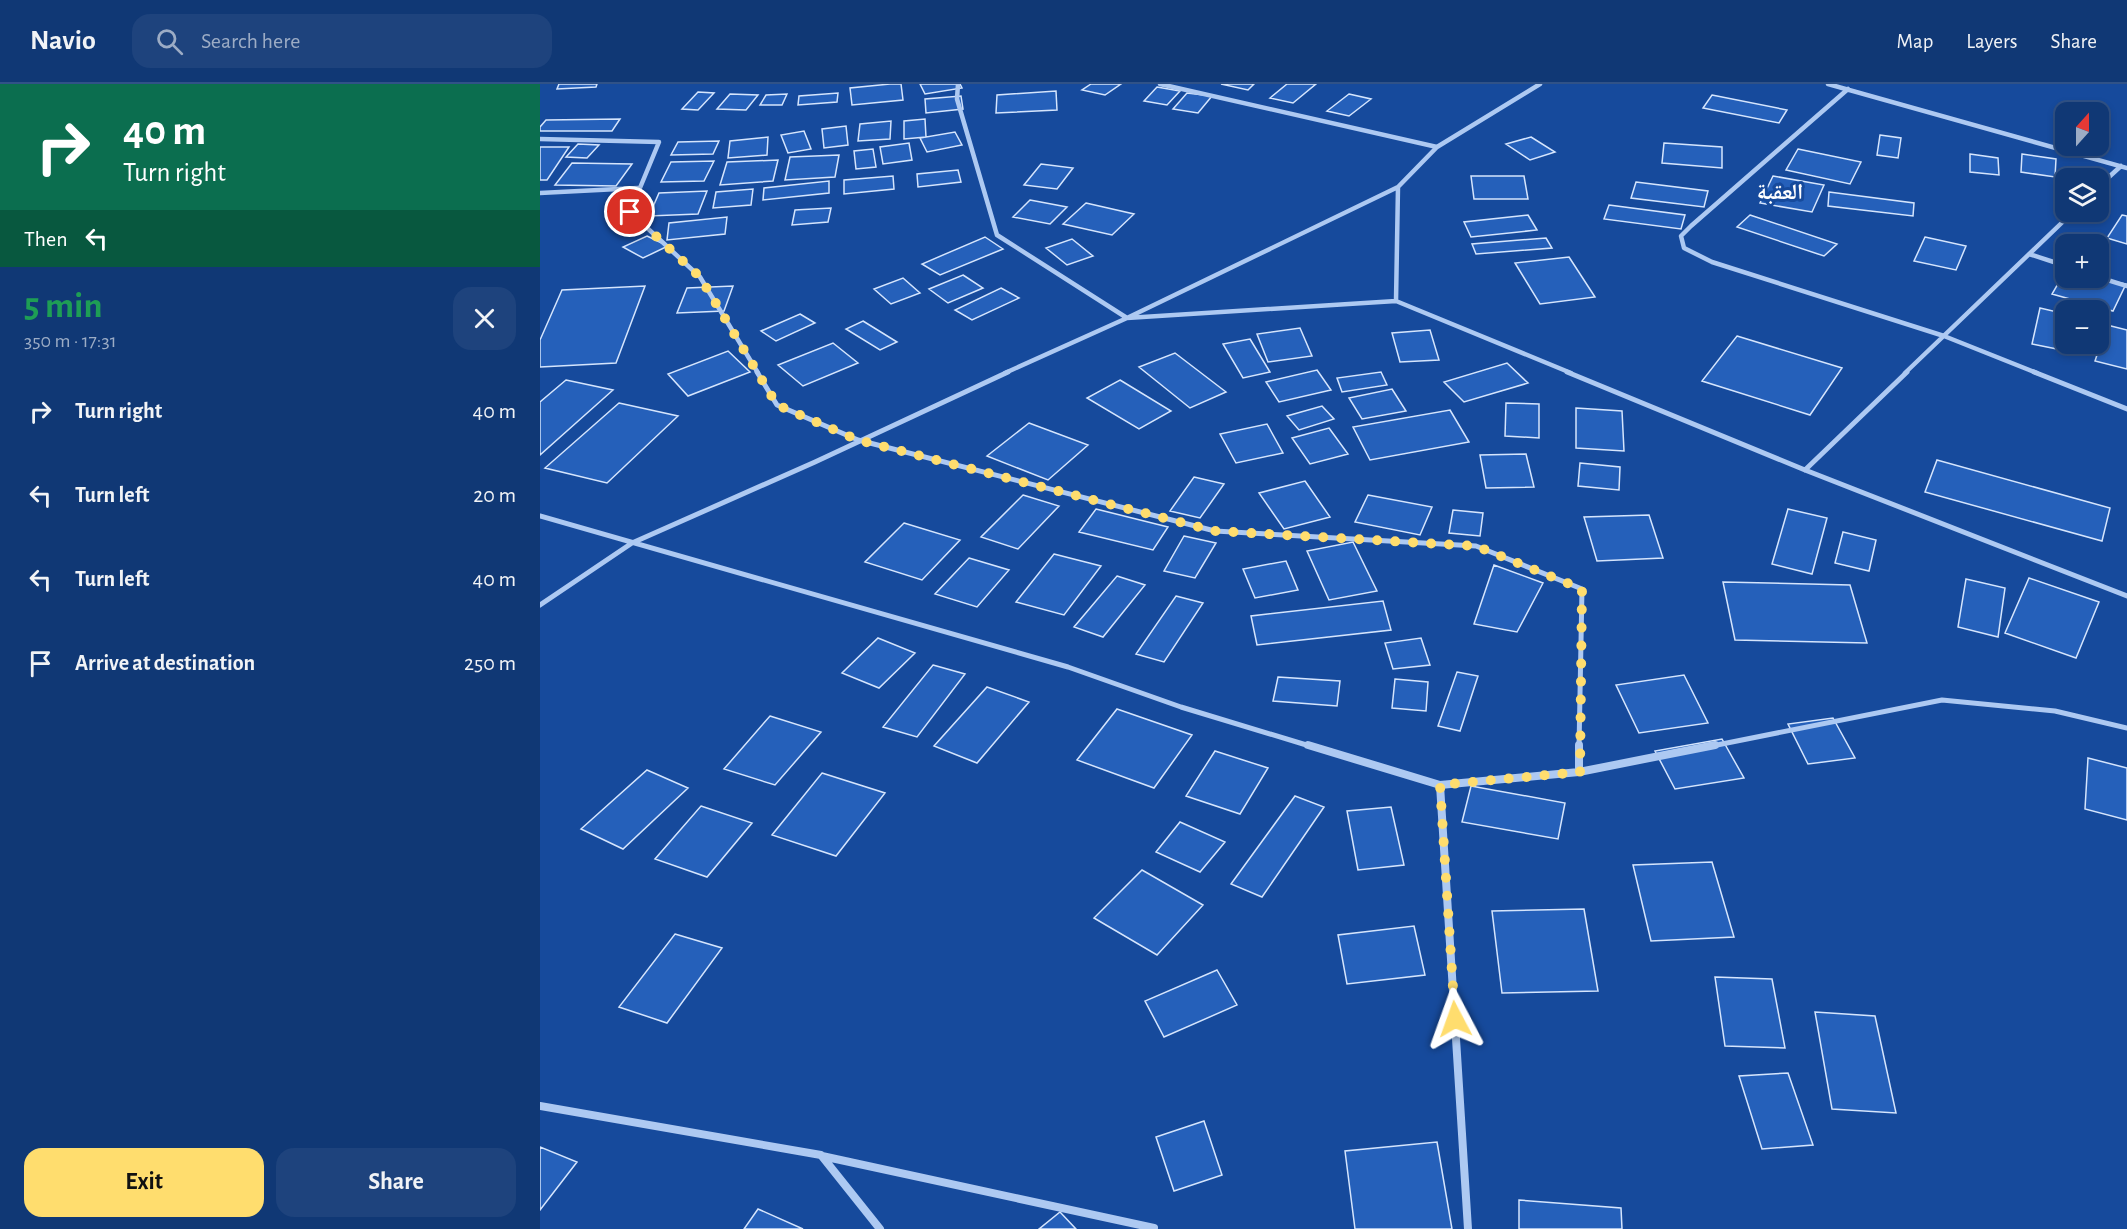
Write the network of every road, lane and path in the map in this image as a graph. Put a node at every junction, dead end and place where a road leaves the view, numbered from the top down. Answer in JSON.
{"nodes":[{"id":1,"x":958,"y":84,"type":"edge"},
{"id":2,"x":1160,"y":84,"type":"edge"},
{"id":3,"x":1540,"y":84,"type":"edge"},
{"id":4,"x":1828,"y":84,"type":"edge"},
{"id":5,"x":1848,"y":89,"type":"junction"},
{"id":6,"x":540,"y":139,"type":"edge"},
{"id":7,"x":1437,"y":147,"type":"junction"},
{"id":8,"x":2121,"y":166,"type":"junction"},
{"id":9,"x":2127,"y":168,"type":"edge"},
{"id":10,"x":2109,"y":177,"type":"edge"},
{"id":11,"x":1398,"y":187,"type":"junction"},
{"id":12,"x":638,"y":188,"type":"junction"},
{"id":13,"x":540,"y":193,"type":"edge"},
{"id":14,"x":2063,"y":222,"type":"edge"},
{"id":15,"x":2029,"y":255,"type":"junction"},
{"id":16,"x":2055,"y":263,"type":"edge"},
{"id":17,"x":2109,"y":280,"type":"edge"},
{"id":18,"x":2127,"y":286,"type":"edge"},
{"id":19,"x":1396,"y":301,"type":"junction"},
{"id":20,"x":1126,"y":318,"type":"junction"},
{"id":21,"x":1944,"y":336,"type":"junction"},
{"id":22,"x":2127,"y":409,"type":"edge"},
{"id":23,"x":858,"y":440,"type":"junction"},
{"id":24,"x":1805,"y":470,"type":"junction"},
{"id":25,"x":540,"y":516,"type":"edge"},
{"id":26,"x":632,"y":543,"type":"junction"},
{"id":27,"x":2127,"y":596,"type":"edge"},
{"id":28,"x":540,"y":605,"type":"edge"},
{"id":29,"x":2127,"y":728,"type":"edge"},
{"id":30,"x":1580,"y":772,"type":"junction"},
{"id":31,"x":1440,"y":785,"type":"junction"},
{"id":32,"x":540,"y":1106,"type":"edge"},
{"id":33,"x":821,"y":1155,"type":"junction"},
{"id":34,"x":1155,"y":1228,"type":"edge"},
{"id":35,"x":880,"y":1229,"type":"edge"},
{"id":36,"x":1468,"y":1229,"type":"edge"}],
"edges":[{"from":1,"to":20,"type":"street"},
{"from":2,"to":7,"type":"street"},
{"from":3,"to":7,"type":"street"},
{"from":4,"to":5,"type":"street"},
{"from":5,"to":8,"type":"street"},
{"from":5,"to":21,"type":"street"},
{"from":6,"to":12,"type":"street"},
{"from":7,"to":11,"type":"street"},
{"from":8,"to":9,"type":"street"},
{"from":8,"to":10,"type":"street"},
{"from":11,"to":19,"type":"street"},
{"from":11,"to":20,"type":"street"},
{"from":12,"to":13,"type":"street"},
{"from":12,"to":23,"type":"street"},
{"from":14,"to":15,"type":"street"},
{"from":15,"to":16,"type":"street"},
{"from":15,"to":21,"type":"street"},
{"from":17,"to":18,"type":"street"},
{"from":19,"to":20,"type":"street"},
{"from":19,"to":24,"type":"street"},
{"from":20,"to":23,"type":"street"},
{"from":21,"to":22,"type":"street"},
{"from":21,"to":24,"type":"street"},
{"from":23,"to":26,"type":"street"},
{"from":23,"to":30,"type":"street"},
{"from":24,"to":27,"type":"street"},
{"from":25,"to":26,"type":"street"},
{"from":26,"to":28,"type":"street"},
{"from":26,"to":31,"type":"street"},
{"from":29,"to":30,"type":"street"},
{"from":30,"to":31,"type":"street"},
{"from":31,"to":36,"type":"street"},
{"from":32,"to":33,"type":"street"},
{"from":33,"to":34,"type":"street"},
{"from":33,"to":35,"type":"street"}]}
